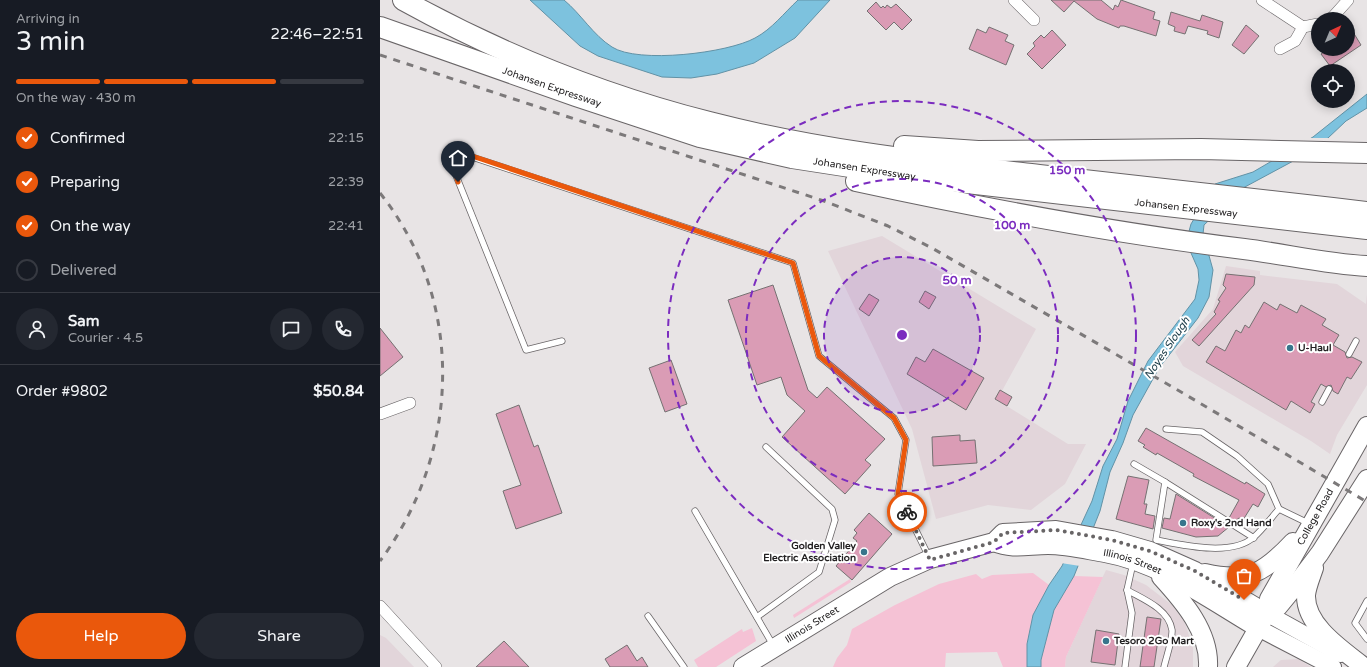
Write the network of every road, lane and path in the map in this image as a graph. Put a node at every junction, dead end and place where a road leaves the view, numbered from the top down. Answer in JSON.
{"nodes":[{"id":1,"x":404,"y":0,"type":"edge"},
{"id":2,"x":1262,"y":0,"type":"edge"},
{"id":3,"x":1348,"y":0,"type":"edge"},
{"id":4,"x":1017,"y":1,"type":"edge"},
{"id":5,"x":1337,"y":12,"type":"edge"},
{"id":6,"x":1034,"y":20,"type":"dead end"},
{"id":7,"x":1311,"y":25,"type":"edge"},
{"id":8,"x":380,"y":27,"type":"edge"},
{"id":9,"x":1303,"y":27,"type":"junction"},
{"id":10,"x":1280,"y":49,"type":"dead end"},
{"id":11,"x":700,"y":137,"type":"junction"},
{"id":12,"x":800,"y":143,"type":"junction"},
{"id":13,"x":1367,"y":154,"type":"edge"},
{"id":14,"x":1367,"y":212,"type":"edge"},
{"id":15,"x":1367,"y":229,"type":"edge"},
{"id":16,"x":1361,"y":267,"type":"edge"},
{"id":17,"x":562,"y":341,"type":"dead end"},
{"id":18,"x":1356,"y":341,"type":"dead end"},
{"id":19,"x":1349,"y":354,"type":"dead end"},
{"id":20,"x":1329,"y":389,"type":"dead end"},
{"id":21,"x":1322,"y":402,"type":"dead end"},
{"id":22,"x":410,"y":403,"type":"dead end"},
{"id":23,"x":380,"y":414,"type":"edge"},
{"id":24,"x":1367,"y":426,"type":"edge"},
{"id":25,"x":1166,"y":428,"type":"dead end"},
{"id":26,"x":766,"y":448,"type":"dead end"},
{"id":27,"x":1134,"y":464,"type":"dead end"},
{"id":28,"x":1367,"y":479,"type":"edge"},
{"id":29,"x":1165,"y":482,"type":"junction"},
{"id":30,"x":1279,"y":509,"type":"junction"},
{"id":31,"x":695,"y":511,"type":"dead end"},
{"id":32,"x":1310,"y":524,"type":"junction"},
{"id":33,"x":1254,"y":538,"type":"junction"},
{"id":34,"x":1110,"y":547,"type":"junction"},
{"id":35,"x":1320,"y":552,"type":"junction"},
{"id":36,"x":1153,"y":553,"type":"junction"},
{"id":37,"x":930,"y":560,"type":"junction"},
{"id":38,"x":1133,"y":561,"type":"junction"},
{"id":39,"x":1195,"y":571,"type":"junction"},
{"id":40,"x":1127,"y":590,"type":"junction"},
{"id":41,"x":1367,"y":601,"type":"edge"},
{"id":42,"x":380,"y":606,"type":"edge"},
{"id":43,"x":1267,"y":611,"type":"junction"},
{"id":44,"x":648,"y":616,"type":"dead end"},
{"id":45,"x":757,"y":617,"type":"junction"},
{"id":46,"x":1258,"y":628,"type":"junction"},
{"id":47,"x":1367,"y":639,"type":"edge"},
{"id":48,"x":774,"y":647,"type":"junction"},
{"id":49,"x":436,"y":667,"type":"edge"},
{"id":50,"x":684,"y":667,"type":"edge"},
{"id":51,"x":743,"y":667,"type":"edge"},
{"id":52,"x":1124,"y":667,"type":"edge"},
{"id":53,"x":1164,"y":667,"type":"edge"},
{"id":54,"x":1208,"y":667,"type":"edge"},
{"id":55,"x":1236,"y":667,"type":"edge"},
{"id":56,"x":1333,"y":667,"type":"edge"},
{"id":57,"x":1363,"y":667,"type":"edge"}],
"edges":[{"from":1,"to":12,"type":"highway","name":"Johansen Expressway"},
{"from":2,"to":9,"type":"street"},
{"from":3,"to":5,"type":"street"},
{"from":4,"to":6,"type":"street"},
{"from":7,"to":9,"type":"street"},
{"from":8,"to":11,"type":"highway","name":"Johansen Expressway"},
{"from":9,"to":10,"type":"street"},
{"from":11,"to":15,"type":"highway","name":"Johansen Expressway"},
{"from":11,"to":16,"type":"highway"},
{"from":12,"to":13,"type":"highway"},
{"from":12,"to":14,"type":"highway","name":"Johansen Expressway"},
{"from":17,"to":37,"type":"lane"},
{"from":18,"to":19,"type":"lane"},
{"from":20,"to":21,"type":"lane"},
{"from":22,"to":23,"type":"street"},
{"from":24,"to":32,"type":"main road","name":"College Road"},
{"from":25,"to":30,"type":"lane"},
{"from":26,"to":45,"type":"lane"},
{"from":27,"to":29,"type":"lane"},
{"from":28,"to":35,"type":"main road","name":"College Road"},
{"from":29,"to":33,"type":"lane"},
{"from":29,"to":36,"type":"lane"},
{"from":30,"to":32,"type":"lane"},
{"from":30,"to":33,"type":"lane"},
{"from":31,"to":45,"type":"lane"},
{"from":32,"to":39,"type":"main road"},
{"from":32,"to":43,"type":"main road","name":"College Road"},
{"from":33,"to":36,"type":"lane"},
{"from":34,"to":36,"type":"main road","name":"Illinois Street"},
{"from":34,"to":37,"type":"main road","name":"Illinois Street"},
{"from":34,"to":38,"type":"main road","name":"Illinois Street"},
{"from":35,"to":43,"type":"main road","name":"College Road"},
{"from":35,"to":57,"type":"main road"},
{"from":36,"to":38,"type":"main road","name":"Illinois Street"},
{"from":36,"to":39,"type":"main road","name":"Illinois Street"},
{"from":36,"to":46,"type":"main road","name":"Illinois Street"},
{"from":36,"to":54,"type":"main road"},
{"from":37,"to":48,"type":"main road","name":"Illinois Street"},
{"from":38,"to":40,"type":"lane"},
{"from":39,"to":43,"type":"main road","name":"Illinois Street"},
{"from":40,"to":52,"type":"lane"},
{"from":40,"to":53,"type":"lane"},
{"from":41,"to":47,"type":"lane"},
{"from":42,"to":49,"type":"street"},
{"from":43,"to":46,"type":"main road","name":"College Road"},
{"from":43,"to":57,"type":"street"},
{"from":44,"to":50,"type":"lane"},
{"from":45,"to":48,"type":"lane"},
{"from":46,"to":55,"type":"main road","name":"College Road"},
{"from":46,"to":56,"type":"street"},
{"from":48,"to":51,"type":"main road","name":"Illinois Street"}]}
